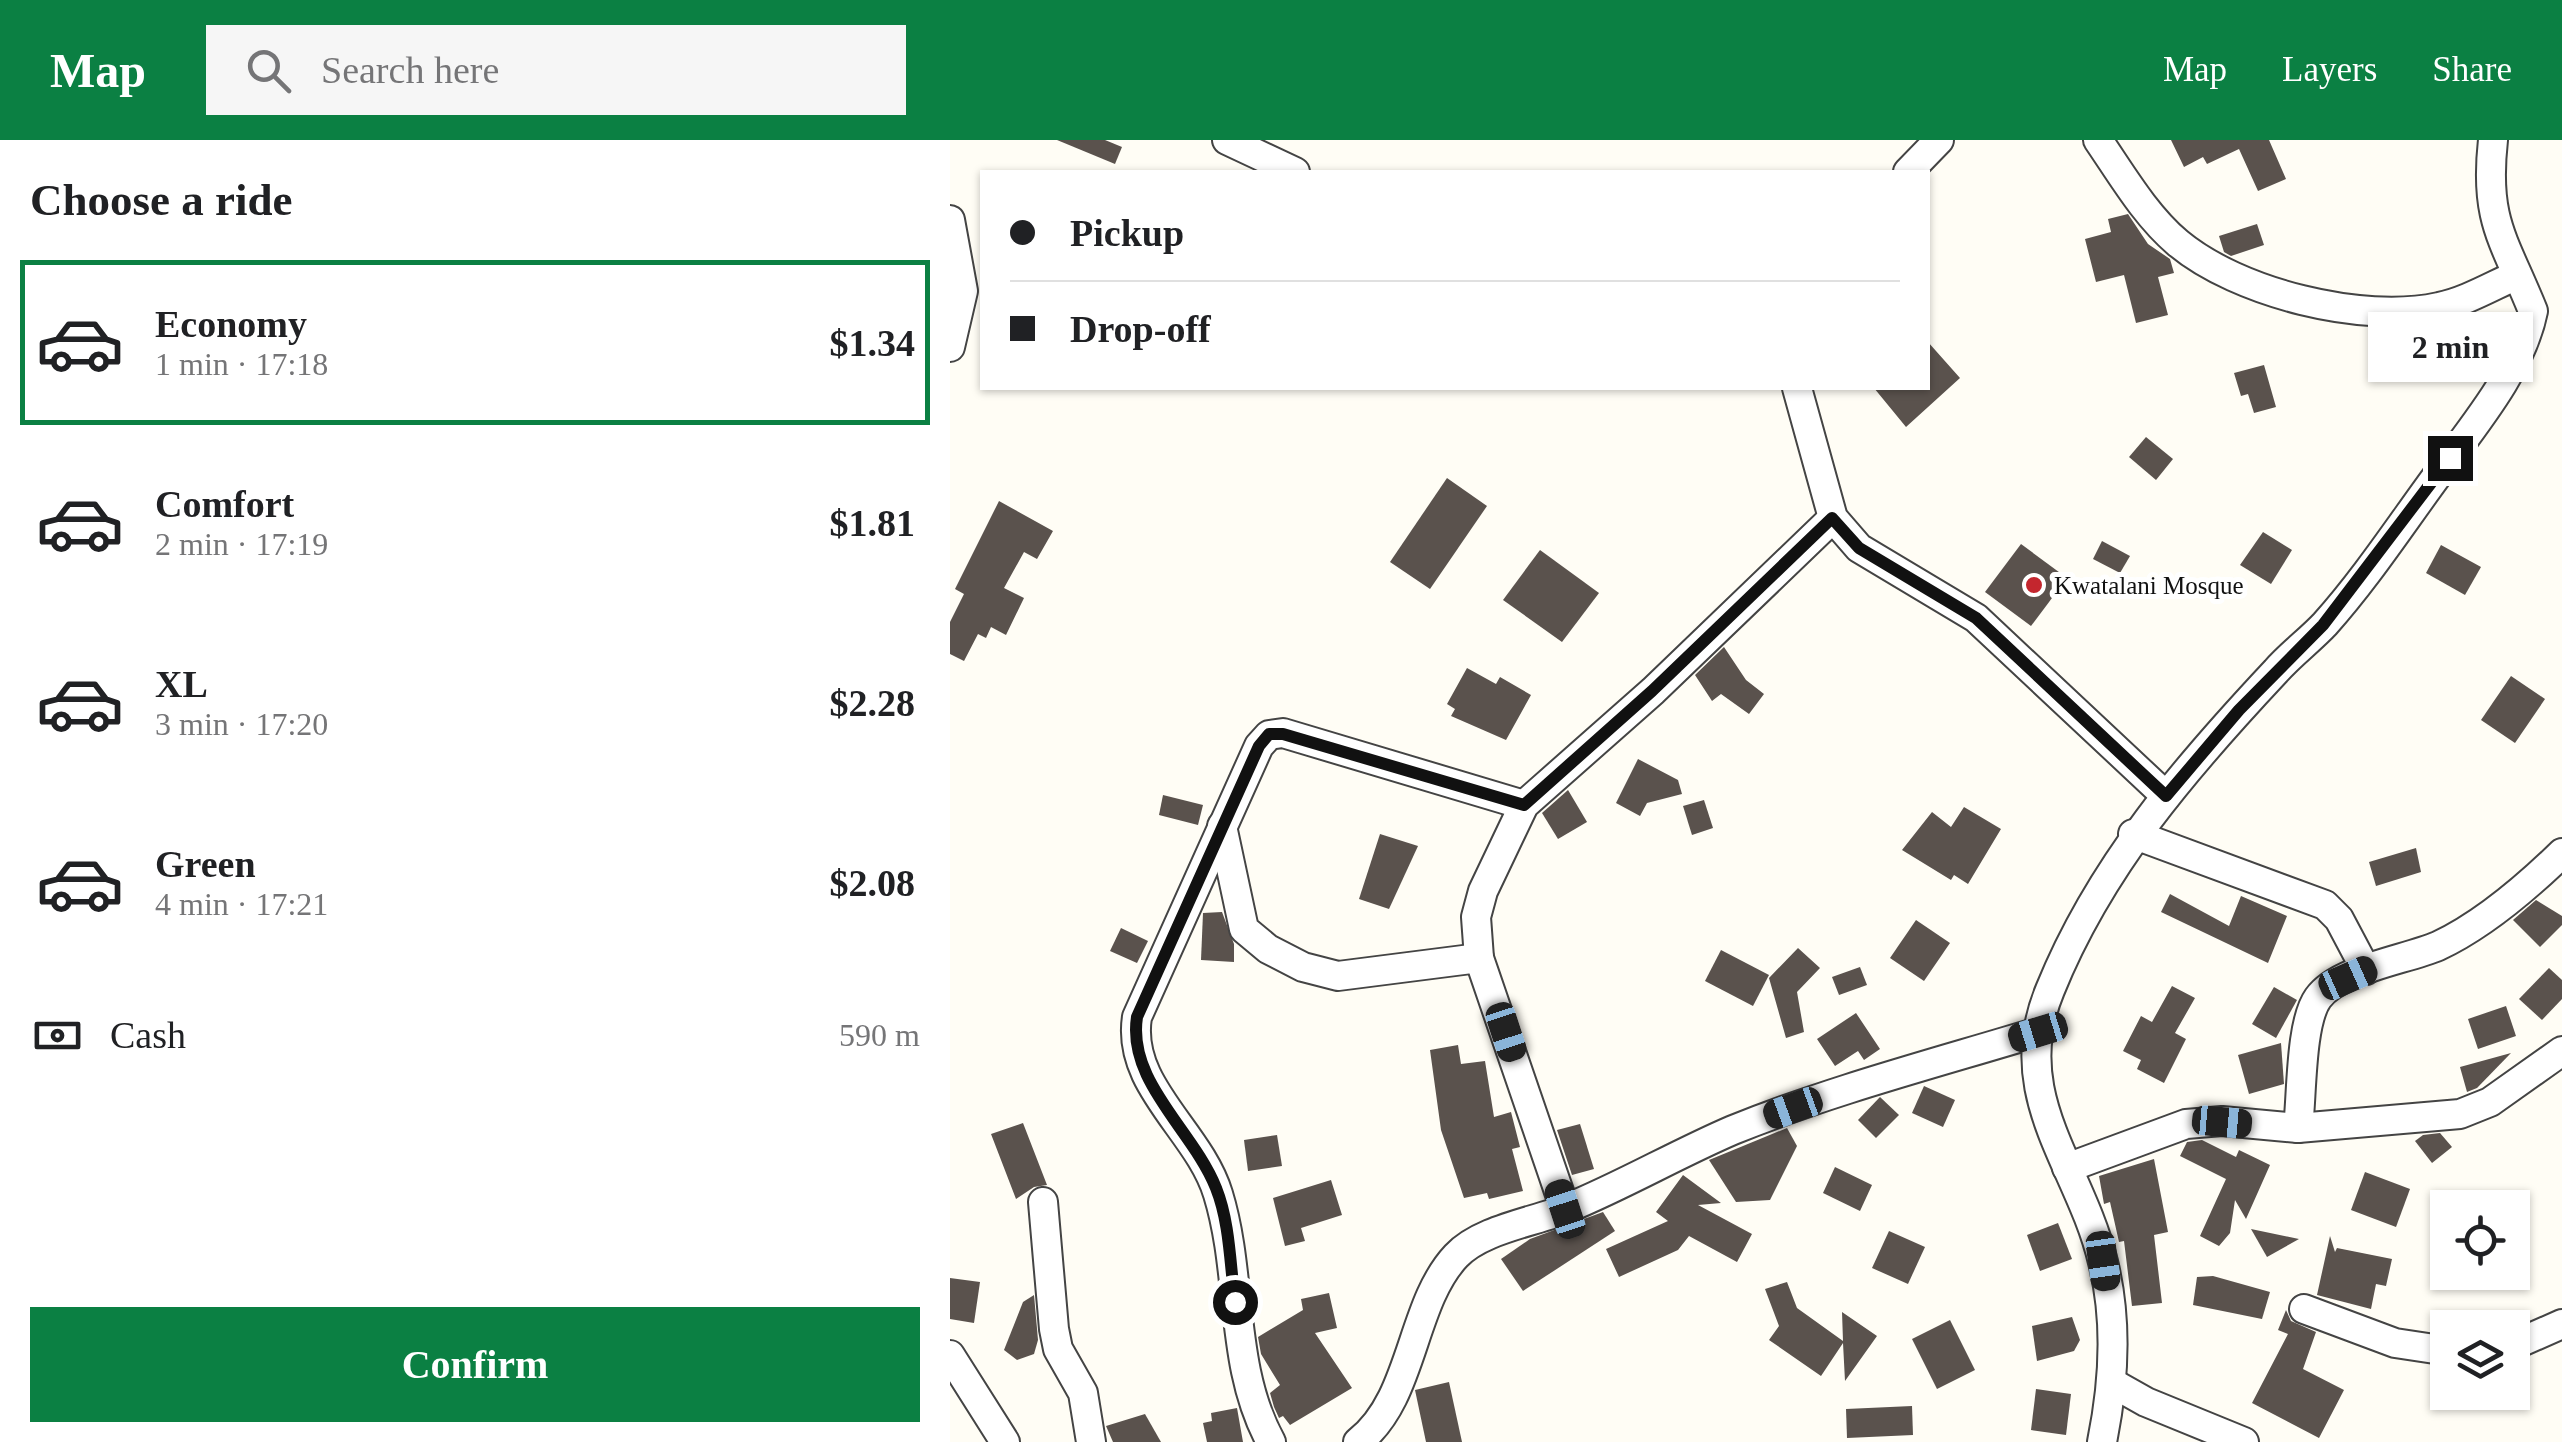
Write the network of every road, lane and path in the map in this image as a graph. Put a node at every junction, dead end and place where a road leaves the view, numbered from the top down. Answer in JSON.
{"nodes":[{"id":1,"x":1226,"y":140,"type":"edge"},
{"id":2,"x":1939,"y":140,"type":"edge"},
{"id":3,"x":2098,"y":140,"type":"edge"},
{"id":4,"x":2493,"y":140,"type":"edge"},
{"id":5,"x":1291,"y":170,"type":"edge"},
{"id":6,"x":1910,"y":170,"type":"edge"},
{"id":7,"x":950,"y":220,"type":"edge"},
{"id":8,"x":2517,"y":276,"type":"junction"},
{"id":9,"x":950,"y":347,"type":"edge"},
{"id":10,"x":1798,"y":390,"type":"edge"},
{"id":11,"x":1832,"y":518,"type":"junction"},
{"id":12,"x":2166,"y":796,"type":"junction"},
{"id":13,"x":1524,"y":805,"type":"junction"},
{"id":14,"x":1222,"y":826,"type":"junction"},
{"id":15,"x":2134,"y":834,"type":"junction"},
{"id":16,"x":2562,"y":853,"type":"edge"},
{"id":17,"x":1479,"y":958,"type":"junction"},
{"id":18,"x":2366,"y":970,"type":"junction"},
{"id":19,"x":2038,"y":1032,"type":"junction"},
{"id":20,"x":2562,"y":1051,"type":"edge"},
{"id":21,"x":2298,"y":1128,"type":"junction"},
{"id":22,"x":2066,"y":1168,"type":"junction"},
{"id":23,"x":1043,"y":1202,"type":"dead end"},
{"id":24,"x":1565,"y":1209,"type":"junction"},
{"id":25,"x":2304,"y":1309,"type":"dead end"},
{"id":26,"x":2562,"y":1324,"type":"edge"},
{"id":27,"x":2530,"y":1338,"type":"edge"},
{"id":28,"x":2430,"y":1349,"type":"edge"},
{"id":29,"x":950,"y":1354,"type":"edge"},
{"id":30,"x":2114,"y":1384,"type":"junction"},
{"id":31,"x":1005,"y":1442,"type":"edge"},
{"id":32,"x":1091,"y":1442,"type":"edge"},
{"id":33,"x":1270,"y":1442,"type":"edge"},
{"id":34,"x":1358,"y":1442,"type":"edge"},
{"id":35,"x":2102,"y":1442,"type":"edge"},
{"id":36,"x":2244,"y":1442,"type":"edge"}],
"edges":[{"from":1,"to":5,"type":"street"},
{"from":2,"to":6,"type":"street"},
{"from":3,"to":8,"type":"street"},
{"from":4,"to":8,"type":"street"},
{"from":7,"to":9,"type":"street"},
{"from":8,"to":12,"type":"street"},
{"from":10,"to":11,"type":"street"},
{"from":11,"to":12,"type":"street"},
{"from":11,"to":13,"type":"street"},
{"from":12,"to":15,"type":"street"},
{"from":13,"to":14,"type":"street"},
{"from":13,"to":17,"type":"street"},
{"from":14,"to":17,"type":"street"},
{"from":14,"to":33,"type":"street"},
{"from":15,"to":18,"type":"street"},
{"from":15,"to":19,"type":"street"},
{"from":16,"to":18,"type":"street"},
{"from":17,"to":24,"type":"street"},
{"from":18,"to":21,"type":"street"},
{"from":19,"to":22,"type":"street"},
{"from":19,"to":24,"type":"street"},
{"from":20,"to":21,"type":"street"},
{"from":21,"to":22,"type":"street"},
{"from":22,"to":30,"type":"street"},
{"from":23,"to":32,"type":"street"},
{"from":24,"to":34,"type":"street"},
{"from":25,"to":28,"type":"street"},
{"from":26,"to":27,"type":"street"},
{"from":29,"to":31,"type":"street"},
{"from":30,"to":35,"type":"street"},
{"from":30,"to":36,"type":"street"}]}
